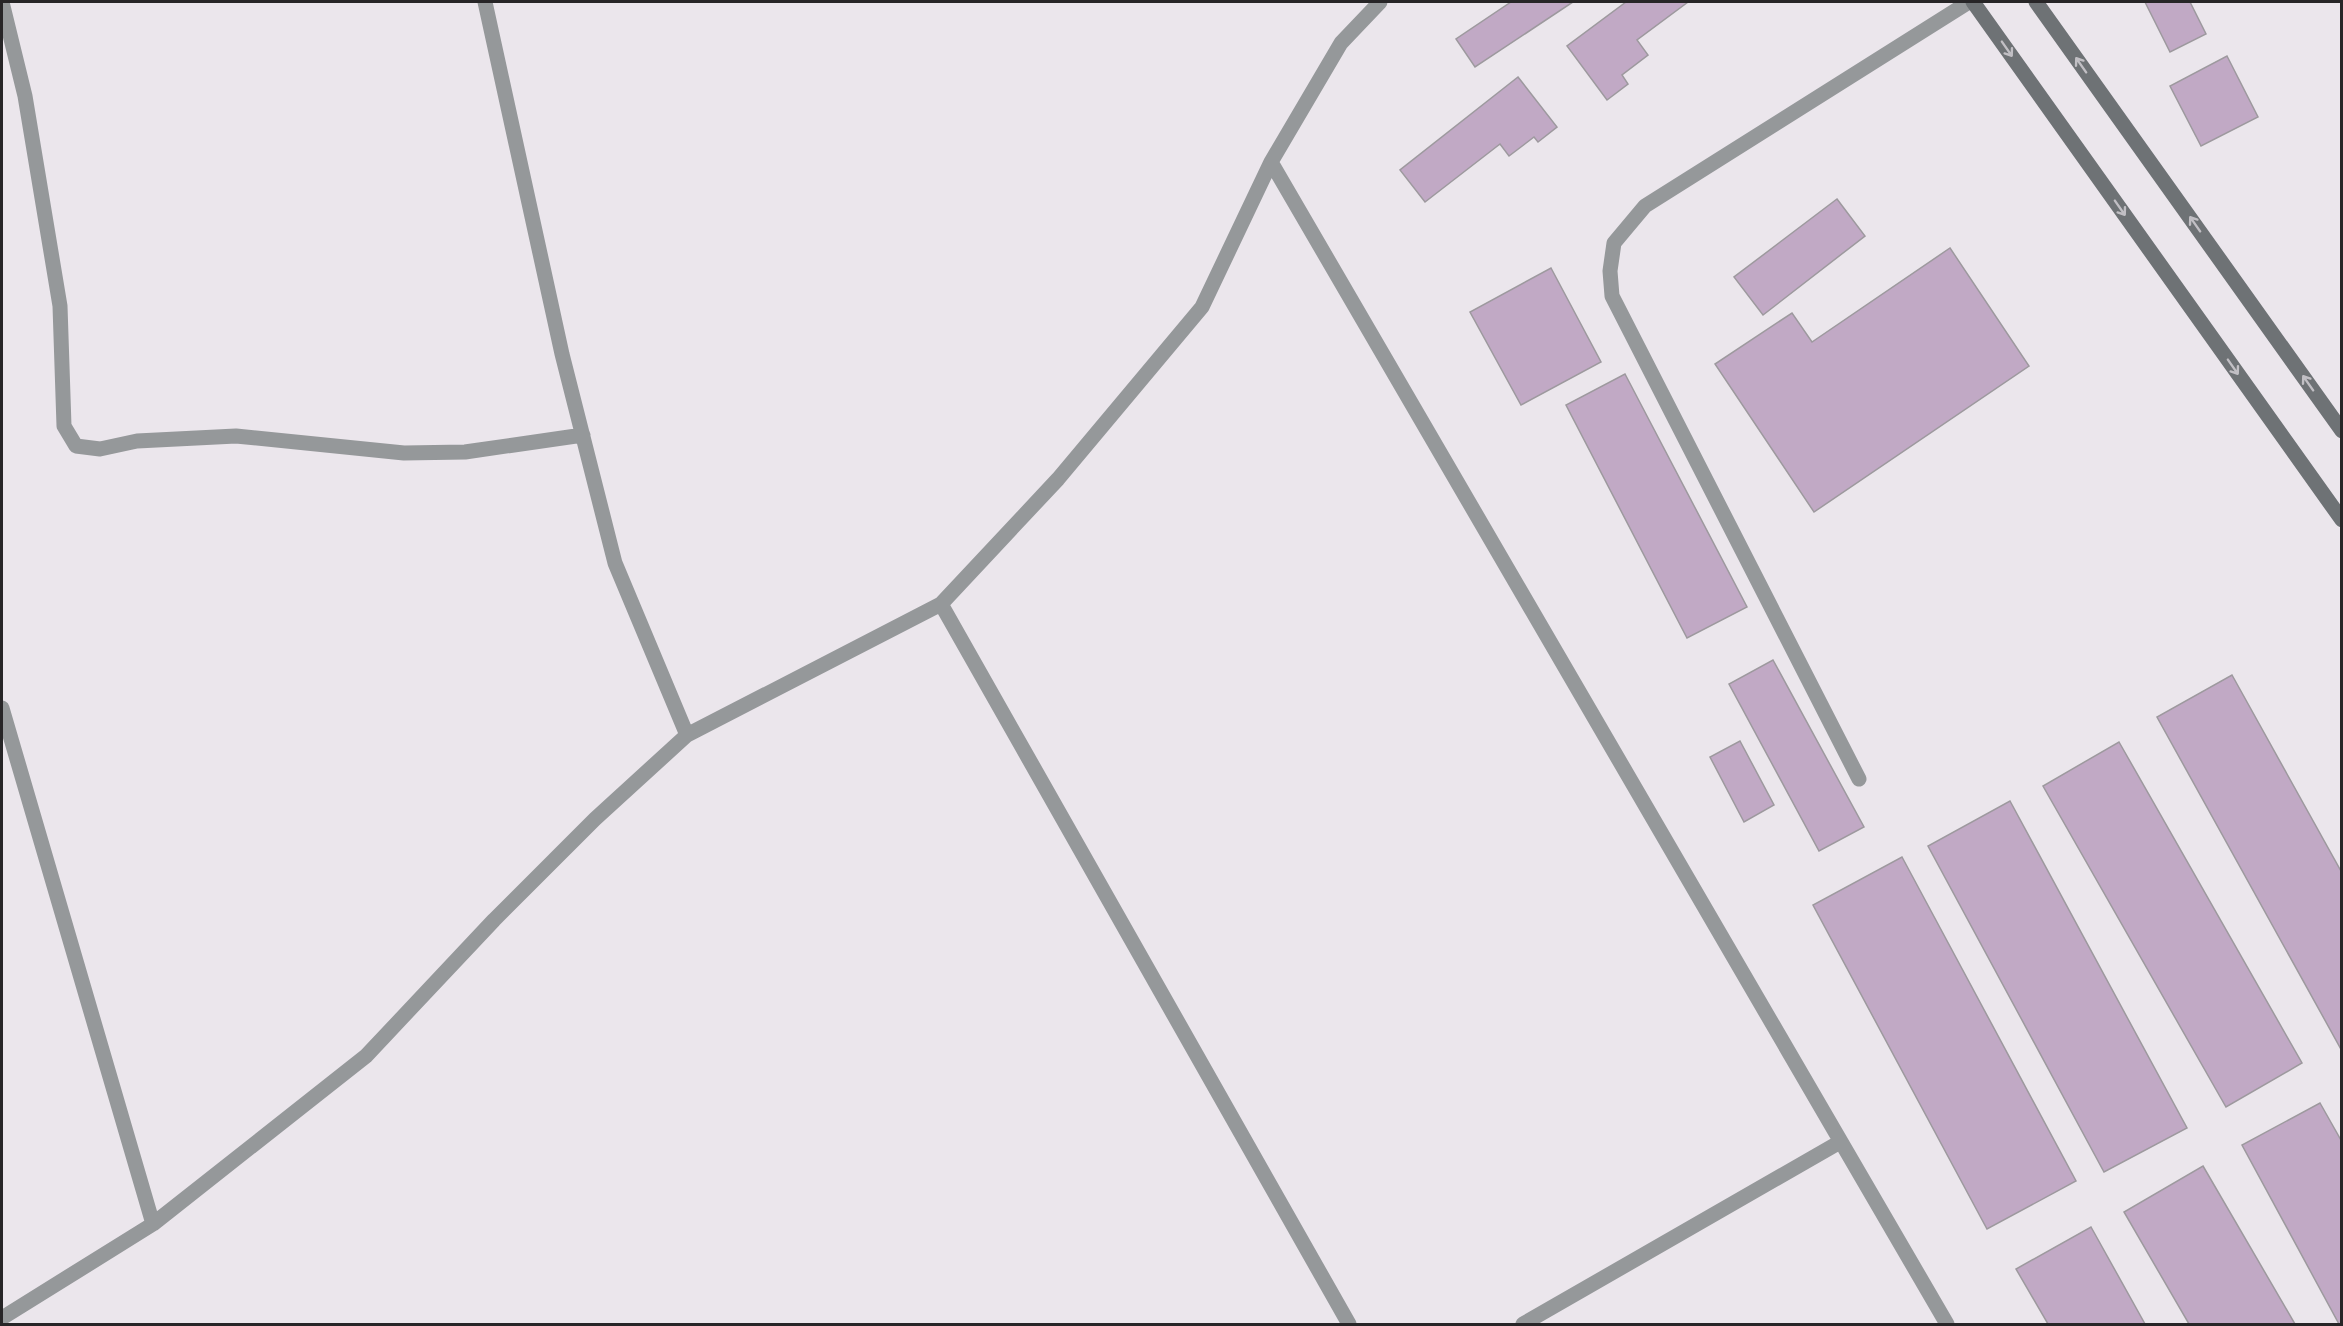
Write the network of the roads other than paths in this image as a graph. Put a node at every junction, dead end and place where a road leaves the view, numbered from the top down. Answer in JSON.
{"nodes":[{"id":1,"x":2,"y":2,"type":"edge"},
{"id":2,"x":485,"y":2,"type":"edge"},
{"id":3,"x":1380,"y":2,"type":"edge"},
{"id":4,"x":1971,"y":2,"type":"edge"},
{"id":5,"x":2036,"y":2,"type":"edge"},
{"id":6,"x":1271,"y":162,"type":"junction"},
{"id":7,"x":2342,"y":430,"type":"edge"},
{"id":8,"x":583,"y":435,"type":"junction"},
{"id":9,"x":2342,"y":520,"type":"edge"},
{"id":10,"x":941,"y":604,"type":"junction"},
{"id":11,"x":2,"y":708,"type":"edge"},
{"id":12,"x":687,"y":735,"type":"junction"},
{"id":13,"x":1859,"y":779,"type":"dead end"},
{"id":14,"x":1840,"y":1142,"type":"junction"},
{"id":15,"x":153,"y":1224,"type":"junction"},
{"id":16,"x":2,"y":1318,"type":"edge"},
{"id":17,"x":1349,"y":1324,"type":"edge"},
{"id":18,"x":1522,"y":1324,"type":"edge"},
{"id":19,"x":1947,"y":1324,"type":"edge"}],
"edges":[{"from":1,"to":8,"type":"street"},
{"from":2,"to":8,"type":"street"},
{"from":3,"to":6,"type":"street"},
{"from":4,"to":9,"type":"street","one_way":true},
{"from":4,"to":13,"type":"street"},
{"from":7,"to":5,"type":"street","one_way":true},
{"from":6,"to":10,"type":"street"},
{"from":6,"to":14,"type":"street"},
{"from":8,"to":12,"type":"street"},
{"from":10,"to":12,"type":"street"},
{"from":10,"to":17,"type":"street"},
{"from":11,"to":15,"type":"street"},
{"from":12,"to":15,"type":"street"},
{"from":14,"to":18,"type":"street"},
{"from":14,"to":19,"type":"street"},
{"from":15,"to":16,"type":"street"}]}
